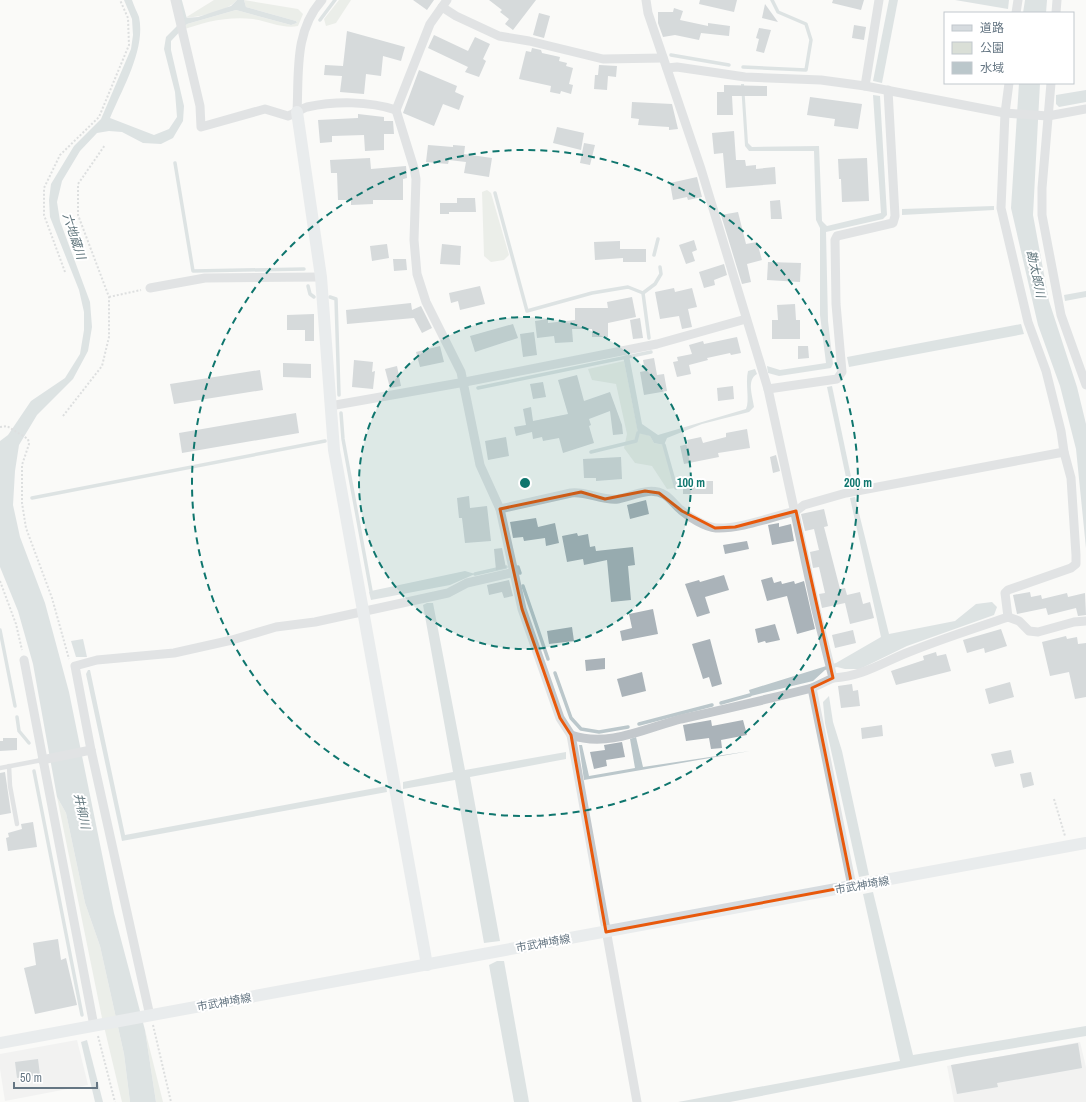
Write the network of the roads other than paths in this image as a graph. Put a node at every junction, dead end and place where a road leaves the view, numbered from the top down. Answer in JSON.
{"nodes":[{"id":1,"x":175,"y":0,"type":"edge"},
{"id":2,"x":322,"y":0,"type":"edge"},
{"id":3,"x":646,"y":0,"type":"edge"},
{"id":4,"x":879,"y":0,"type":"edge"},
{"id":5,"x":1018,"y":0,"type":"edge"},
{"id":6,"x":1057,"y":0,"type":"edge"},
{"id":7,"x":444,"y":4,"type":"edge"},
{"id":8,"x":1016,"y":12,"type":"edge"},
{"id":9,"x":1056,"y":12,"type":"edge"},
{"id":10,"x":663,"y":58,"type":"junction"},
{"id":11,"x":667,"y":68,"type":"junction"},
{"id":12,"x":1009,"y":84,"type":"edge"},
{"id":13,"x":1051,"y":84,"type":"edge"},
{"id":14,"x":865,"y":86,"type":"junction"},
{"id":15,"x":888,"y":90,"type":"junction"},
{"id":16,"x":1086,"y":109,"type":"edge"},
{"id":17,"x":396,"y":110,"type":"junction"},
{"id":18,"x":297,"y":112,"type":"junction"},
{"id":19,"x":1005,"y":113,"type":"junction"},
{"id":20,"x":1048,"y":116,"type":"junction"},
{"id":21,"x":321,"y":277,"type":"junction"},
{"id":22,"x":150,"y":288,"type":"road end"},
{"id":23,"x":746,"y":319,"type":"junction"},
{"id":24,"x":465,"y":382,"type":"junction"},
{"id":25,"x":1086,"y":385,"type":"edge"},
{"id":26,"x":768,"y":389,"type":"junction"},
{"id":27,"x":330,"y":406,"type":"junction"},
{"id":28,"x":1064,"y":452,"type":"junction"},
{"id":29,"x":500,"y":509,"type":"junction"},
{"id":30,"x":796,"y":511,"type":"junction"},
{"id":31,"x":515,"y":572,"type":"junction"},
{"id":32,"x":363,"y":611,"type":"junction"},
{"id":33,"x":1008,"y":617,"type":"junction"},
{"id":34,"x":1086,"y":621,"type":"edge"},
{"id":35,"x":24,"y":660,"type":"road end"},
{"id":36,"x":832,"y":670,"type":"junction"},
{"id":37,"x":812,"y":688,"type":"junction"},
{"id":38,"x":571,"y":735,"type":"junction"},
{"id":39,"x":91,"y":750,"type":"junction"},
{"id":40,"x":42,"y":760,"type":"junction"},
{"id":41,"x":9,"y":766,"type":"junction"},
{"id":42,"x":0,"y":768,"type":"edge"},
{"id":43,"x":18,"y":824,"type":"dead end"},
{"id":44,"x":1086,"y":843,"type":"edge"},
{"id":45,"x":852,"y":886,"type":"junction"},
{"id":46,"x":606,"y":932,"type":"junction"},
{"id":47,"x":427,"y":965,"type":"junction"},
{"id":48,"x":149,"y":1016,"type":"junction"},
{"id":49,"x":97,"y":1025,"type":"junction"},
{"id":50,"x":0,"y":1043,"type":"edge"},
{"id":51,"x":637,"y":1102,"type":"edge"}],
"edges":[{"from":1,"to":18,"type":"street"},
{"from":2,"to":18,"type":"street"},
{"from":3,"to":10,"type":"street"},
{"from":4,"to":14,"type":"street"},
{"from":5,"to":8,"type":"street"},
{"from":6,"to":9,"type":"street"},
{"from":7,"to":10,"type":"street"},
{"from":7,"to":17,"type":"street"},
{"from":10,"to":11,"type":"street"},
{"from":11,"to":14,"type":"street"},
{"from":11,"to":23,"type":"street"},
{"from":12,"to":19,"type":"street"},
{"from":13,"to":20,"type":"street"},
{"from":14,"to":15,"type":"street"},
{"from":15,"to":19,"type":"street"},
{"from":15,"to":26,"type":"street"},
{"from":16,"to":20,"type":"street"},
{"from":17,"to":18,"type":"street"},
{"from":17,"to":24,"type":"street"},
{"from":18,"to":21,"type":"main road"},
{"from":19,"to":20,"type":"street"},
{"from":19,"to":28,"type":"street"},
{"from":20,"to":25,"type":"street"},
{"from":21,"to":22,"type":"street"},
{"from":21,"to":27,"type":"main road"},
{"from":23,"to":24,"type":"street"},
{"from":23,"to":26,"type":"street"},
{"from":24,"to":27,"type":"street"},
{"from":24,"to":29,"type":"street"},
{"from":26,"to":30,"type":"street"},
{"from":27,"to":32,"type":"main road"},
{"from":28,"to":30,"type":"street"},
{"from":28,"to":33,"type":"street"},
{"from":29,"to":30,"type":"street"},
{"from":29,"to":31,"type":"street"},
{"from":30,"to":36,"type":"street"},
{"from":31,"to":32,"type":"street"},
{"from":31,"to":38,"type":"street"},
{"from":32,"to":39,"type":"street"},
{"from":32,"to":47,"type":"main road"},
{"from":33,"to":34,"type":"street"},
{"from":33,"to":36,"type":"street"},
{"from":35,"to":40,"type":"street"},
{"from":36,"to":37,"type":"street"},
{"from":37,"to":38,"type":"street"},
{"from":37,"to":45,"type":"street"},
{"from":38,"to":46,"type":"street"},
{"from":39,"to":40,"type":"street"},
{"from":39,"to":48,"type":"street"},
{"from":40,"to":41,"type":"lane"},
{"from":40,"to":49,"type":"street"},
{"from":41,"to":42,"type":"lane"},
{"from":41,"to":43,"type":"lane"},
{"from":44,"to":45,"type":"main road","name":"市武神埼線"},
{"from":45,"to":46,"type":"main road","name":"市武神埼線"},
{"from":46,"to":47,"type":"main road","name":"市武神埼線"},
{"from":46,"to":51,"type":"street"},
{"from":47,"to":48,"type":"main road","name":"市武神埼線"},
{"from":48,"to":49,"type":"main road","name":"市武神埼線"},
{"from":49,"to":50,"type":"main road","name":"市武神埼線"}]}
